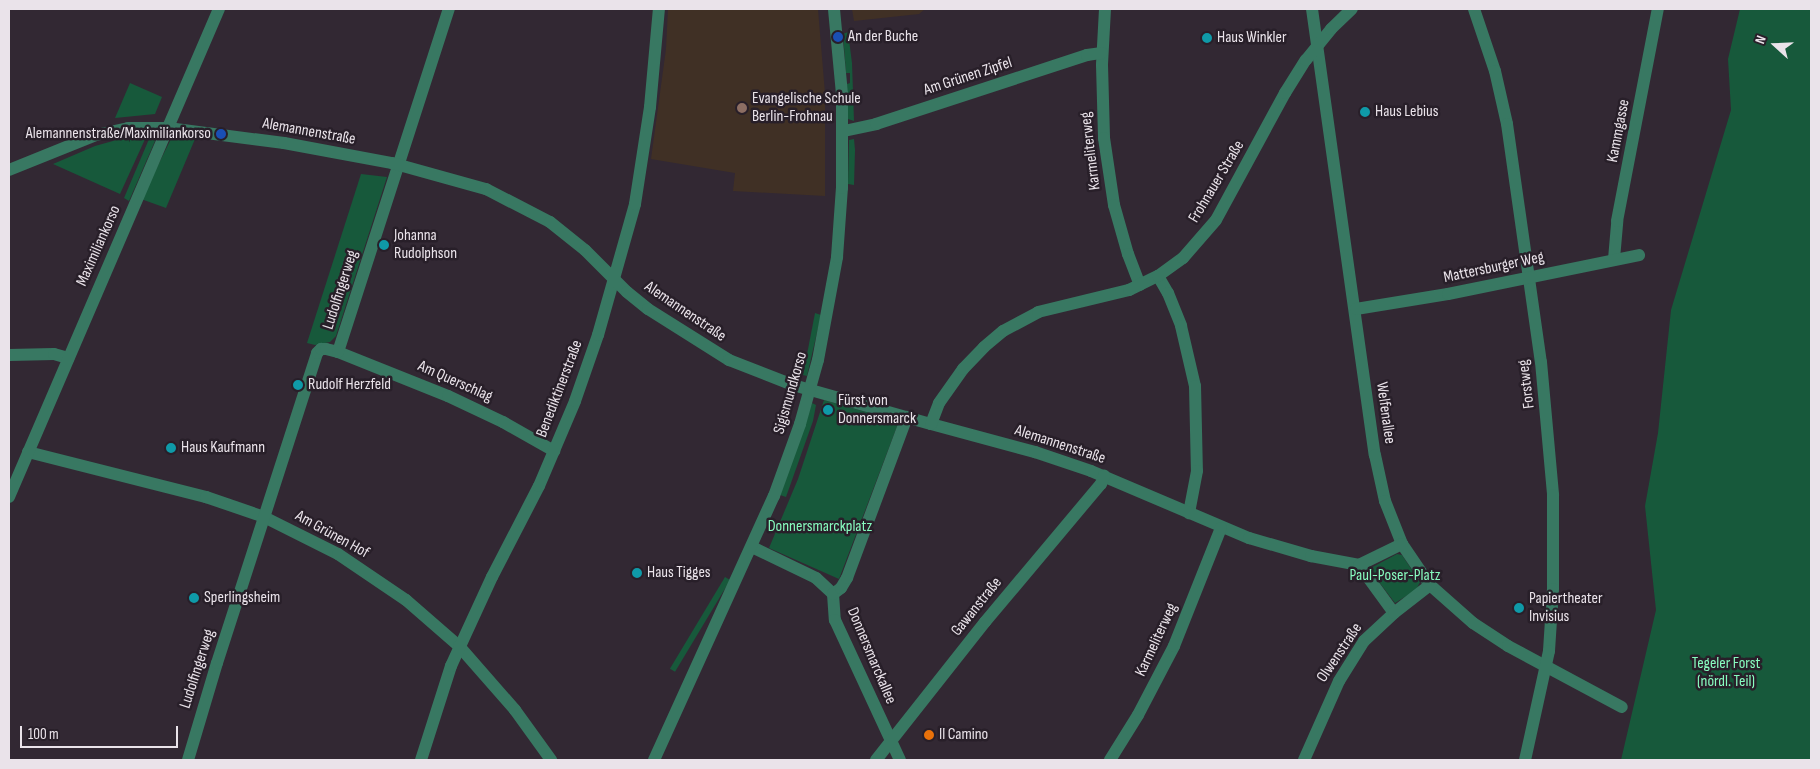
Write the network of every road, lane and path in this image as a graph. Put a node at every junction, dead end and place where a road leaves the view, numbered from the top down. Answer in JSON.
{"nodes":[{"id":1,"x":219,"y":9,"type":"edge"},
{"id":2,"x":449,"y":9,"type":"edge"},
{"id":3,"x":659,"y":9,"type":"edge"},
{"id":4,"x":834,"y":9,"type":"edge"},
{"id":5,"x":1105,"y":9,"type":"edge"},
{"id":6,"x":1312,"y":9,"type":"edge"},
{"id":7,"x":1352,"y":9,"type":"edge"},
{"id":8,"x":1474,"y":9,"type":"edge"},
{"id":9,"x":1658,"y":9,"type":"edge"},
{"id":10,"x":1317,"y":46,"type":"junction"},
{"id":11,"x":1102,"y":53,"type":"junction"},
{"id":12,"x":168,"y":128,"type":"junction"},
{"id":13,"x":844,"y":131,"type":"junction"},
{"id":14,"x":399,"y":165,"type":"junction"},
{"id":15,"x":9,"y":170,"type":"edge"},
{"id":16,"x":1639,"y":255,"type":"dead end"},
{"id":17,"x":1614,"y":260,"type":"junction"},
{"id":18,"x":1158,"y":276,"type":"junction"},
{"id":19,"x":1529,"y":278,"type":"junction"},
{"id":20,"x":615,"y":280,"type":"junction"},
{"id":21,"x":1140,"y":285,"type":"junction"},
{"id":22,"x":1356,"y":309,"type":"junction"},
{"id":23,"x":338,"y":352,"type":"junction"},
{"id":24,"x":9,"y":356,"type":"edge"},
{"id":25,"x":68,"y":358,"type":"junction"},
{"id":26,"x":810,"y":390,"type":"junction"},
{"id":27,"x":907,"y":417,"type":"junction"},
{"id":28,"x":931,"y":424,"type":"junction"},
{"id":29,"x":28,"y":452,"type":"junction"},
{"id":30,"x":554,"y":452,"type":"junction"},
{"id":31,"x":1104,"y":476,"type":"junction"},
{"id":32,"x":9,"y":497,"type":"edge"},
{"id":33,"x":1189,"y":512,"type":"junction"},
{"id":34,"x":264,"y":517,"type":"junction"},
{"id":35,"x":1221,"y":528,"type":"junction"},
{"id":36,"x":1402,"y":544,"type":"junction"},
{"id":37,"x":752,"y":547,"type":"junction"},
{"id":38,"x":1359,"y":565,"type":"junction"},
{"id":39,"x":1430,"y":585,"type":"junction"},
{"id":40,"x":832,"y":594,"type":"junction"},
{"id":41,"x":1394,"y":613,"type":"junction"},
{"id":42,"x":459,"y":646,"type":"junction"},
{"id":43,"x":1547,"y":668,"type":"junction"},
{"id":44,"x":1622,"y":707,"type":"dead end"},
{"id":45,"x":890,"y":741,"type":"junction"},
{"id":46,"x":188,"y":760,"type":"edge"},
{"id":47,"x":421,"y":760,"type":"edge"},
{"id":48,"x":551,"y":760,"type":"edge"},
{"id":49,"x":654,"y":760,"type":"edge"},
{"id":50,"x":876,"y":760,"type":"edge"},
{"id":51,"x":900,"y":760,"type":"edge"},
{"id":52,"x":1110,"y":760,"type":"edge"},
{"id":53,"x":1304,"y":760,"type":"edge"},
{"id":54,"x":1525,"y":760,"type":"edge"}],
"edges":[{"from":1,"to":12,"type":"street","name":"Maximiliankorso"},
{"from":2,"to":14,"type":"street","name":"Ludolfingerweg"},
{"from":3,"to":20,"type":"street","name":"Benediktinerstraße"},
{"from":4,"to":13,"type":"street","name":"Sigismundkorso"},
{"from":5,"to":11,"type":"street","name":"Karmeliterweg"},
{"from":6,"to":10,"type":"street","name":"Welfenallee"},
{"from":7,"to":10,"type":"street","name":"Frohnauer Straße"},
{"from":8,"to":19,"type":"street","name":"Forstweg"},
{"from":9,"to":17,"type":"street","name":"Kammgasse"},
{"from":10,"to":18,"type":"street","name":"Frohnauer Straße"},
{"from":10,"to":22,"type":"street","name":"Welfenallee"},
{"from":11,"to":13,"type":"street","name":"Am Grünen Zipfel"},
{"from":11,"to":21,"type":"street","name":"Karmeliterweg"},
{"from":12,"to":14,"type":"street","name":"Alemannenstraße"},
{"from":12,"to":15,"type":"street","name":"Alemannenstraße"},
{"from":12,"to":25,"type":"street","name":"Maximiliankorso"},
{"from":13,"to":26,"type":"street","name":"Sigismundkorso"},
{"from":14,"to":20,"type":"street","name":"Alemannenstraße"},
{"from":14,"to":23,"type":"street","name":"Ludolfingerweg"},
{"from":16,"to":17,"type":"street","name":"Mattersburger Weg"},
{"from":17,"to":19,"type":"street","name":"Mattersburger Weg"},
{"from":18,"to":21,"type":"street","name":"Frohnauer Straße"},
{"from":18,"to":33,"type":"street"},
{"from":19,"to":22,"type":"street","name":"Mattersburger Weg"},
{"from":19,"to":43,"type":"street","name":"Forstweg"},
{"from":20,"to":26,"type":"street","name":"Alemannenstraße"},
{"from":20,"to":30,"type":"street","name":"Benediktinerstraße"},
{"from":21,"to":28,"type":"street","name":"Frohnauer Straße"},
{"from":22,"to":36,"type":"street","name":"Welfenallee"},
{"from":23,"to":30,"type":"street","name":"Am Querschlag"},
{"from":23,"to":34,"type":"street","name":"Ludolfingerweg"},
{"from":24,"to":25,"type":"street"},
{"from":25,"to":29,"type":"street","name":"Maximiliankorso"},
{"from":26,"to":27,"type":"street","name":"Alemannenstraße"},
{"from":26,"to":37,"type":"street","name":"Sigismundkorso"},
{"from":27,"to":28,"type":"street","name":"Alemannenstraße"},
{"from":27,"to":40,"type":"street"},
{"from":28,"to":31,"type":"street","name":"Alemannenstraße"},
{"from":29,"to":32,"type":"street","name":"Maximiliankorso"},
{"from":29,"to":34,"type":"street","name":"Am Grünen Hof"},
{"from":30,"to":42,"type":"street","name":"Benediktinerstraße"},
{"from":31,"to":33,"type":"street","name":"Alemannenstraße"},
{"from":31,"to":45,"type":"street","name":"Gawanstraße"},
{"from":33,"to":35,"type":"street","name":"Alemannenstraße"},
{"from":34,"to":42,"type":"street","name":"Am Grünen Hof"},
{"from":34,"to":46,"type":"street","name":"Ludolfingerweg"},
{"from":35,"to":38,"type":"street","name":"Alemannenstraße"},
{"from":35,"to":52,"type":"street","name":"Karmeliterweg"},
{"from":36,"to":38,"type":"street"},
{"from":36,"to":39,"type":"street","name":"Welfenallee"},
{"from":37,"to":40,"type":"street","name":"Donnersmarckallee"},
{"from":37,"to":49,"type":"street","name":"Sigismundkorso"},
{"from":38,"to":41,"type":"street"},
{"from":39,"to":41,"type":"street","name":"Olwenstraße"},
{"from":39,"to":43,"type":"street","name":"Welfenallee"},
{"from":40,"to":45,"type":"street","name":"Donnersmarckallee"},
{"from":41,"to":53,"type":"street","name":"Olwenstraße"},
{"from":42,"to":47,"type":"street","name":"Benediktinerstraße"},
{"from":42,"to":48,"type":"street","name":"Am Grünen Hof"},
{"from":43,"to":44,"type":"street","name":"Welfenallee"},
{"from":43,"to":54,"type":"street","name":"Forstweg"},
{"from":45,"to":50,"type":"street","name":"Gawanstraße"},
{"from":45,"to":51,"type":"street","name":"Donnersmarckallee"}]}
